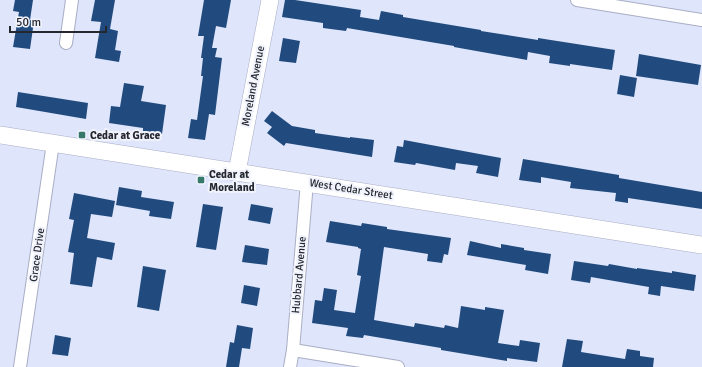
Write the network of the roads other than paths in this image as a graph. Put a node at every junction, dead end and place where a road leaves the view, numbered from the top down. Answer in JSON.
{"nodes":[{"id":1,"x":72,"y":0,"type":"edge"},
{"id":2,"x":270,"y":0,"type":"edge"},
{"id":3,"x":577,"y":0,"type":"edge"},
{"id":4,"x":702,"y":20,"type":"edge"},
{"id":5,"x":66,"y":43,"type":"dead end"},
{"id":6,"x":0,"y":135,"type":"edge"},
{"id":7,"x":53,"y":143,"type":"junction"},
{"id":8,"x":237,"y":172,"type":"junction"},
{"id":9,"x":307,"y":182,"type":"junction"},
{"id":10,"x":702,"y":245,"type":"edge"},
{"id":11,"x":293,"y":350,"type":"junction"},
{"id":12,"x":20,"y":367,"type":"edge"},
{"id":13,"x":290,"y":367,"type":"edge"},
{"id":14,"x":398,"y":367,"type":"edge"}],
"edges":[{"from":1,"to":5,"type":"street"},
{"from":2,"to":8,"type":"street","name":"Moreland Avenue"},
{"from":3,"to":4,"type":"street"},
{"from":6,"to":7,"type":"street","name":"West Cedar Street"},
{"from":7,"to":8,"type":"street","name":"West Cedar Street"},
{"from":7,"to":12,"type":"street","name":"Grace Drive"},
{"from":8,"to":9,"type":"street","name":"West Cedar Street"},
{"from":9,"to":10,"type":"street","name":"West Cedar Street"},
{"from":9,"to":11,"type":"street","name":"Hubbard Avenue"},
{"from":11,"to":13,"type":"street","name":"Hubbard Avenue"},
{"from":11,"to":14,"type":"street"}]}
